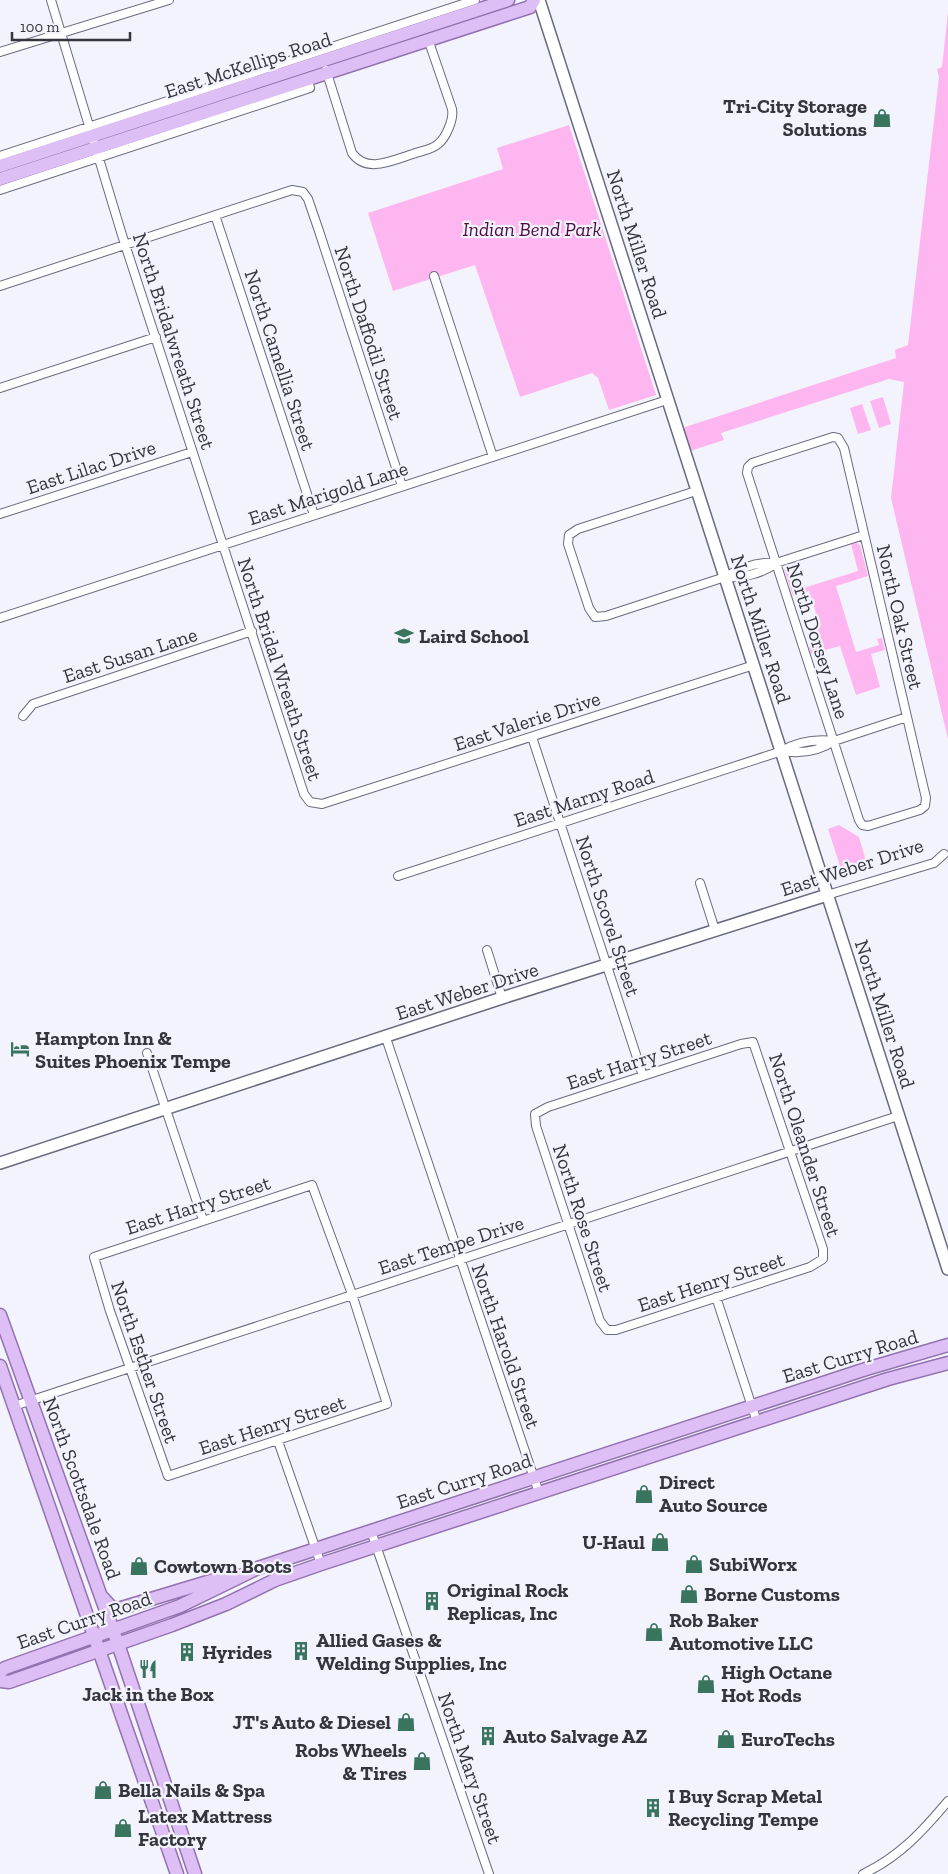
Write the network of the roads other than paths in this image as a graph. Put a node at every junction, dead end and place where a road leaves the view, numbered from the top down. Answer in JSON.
{"nodes":[{"id":1,"x":51,"y":0,"type":"edge"},
{"id":2,"x":169,"y":0,"type":"edge"},
{"id":3,"x":475,"y":0,"type":"edge"},
{"id":4,"x":508,"y":0,"type":"edge"},
{"id":5,"x":534,"y":0,"type":"edge"},
{"id":6,"x":540,"y":0,"type":"edge"},
{"id":7,"x":61,"y":33,"type":"junction"},
{"id":8,"x":428,"y":39,"type":"junction"},
{"id":9,"x":0,"y":52,"type":"edge"},
{"id":10,"x":325,"y":66,"type":"junction"},
{"id":11,"x":94,"y":142,"type":"junction"},
{"id":12,"x":0,"y":156,"type":"edge"},
{"id":13,"x":0,"y":166,"type":"edge"},
{"id":14,"x":0,"y":179,"type":"edge"},
{"id":15,"x":0,"y":190,"type":"edge"},
{"id":16,"x":216,"y":215,"type":"junction"},
{"id":17,"x":126,"y":244,"type":"junction"},
{"id":18,"x":434,"y":276,"type":"dead end"},
{"id":19,"x":0,"y":286,"type":"edge"},
{"id":20,"x":156,"y":337,"type":"junction"},
{"id":21,"x":0,"y":388,"type":"edge"},
{"id":22,"x":666,"y":400,"type":"junction"},
{"id":23,"x":838,"y":438,"type":"joint"},
{"id":24,"x":192,"y":452,"type":"junction"},
{"id":25,"x":492,"y":456,"type":"junction"},
{"id":26,"x":402,"y":486,"type":"junction"},
{"id":27,"x":696,"y":491,"type":"junction"},
{"id":28,"x":0,"y":514,"type":"edge"},
{"id":29,"x":314,"y":515,"type":"junction"},
{"id":30,"x":864,"y":535,"type":"junction"},
{"id":31,"x":222,"y":544,"type":"junction"},
{"id":32,"x":776,"y":564,"type":"junction"},
{"id":33,"x":724,"y":577,"type":"junction"},
{"id":34,"x":0,"y":618,"type":"edge"},
{"id":35,"x":252,"y":631,"type":"junction"},
{"id":36,"x":754,"y":665,"type":"junction"},
{"id":37,"x":23,"y":716,"type":"dead end"},
{"id":38,"x":907,"y":717,"type":"junction"},
{"id":39,"x":532,"y":737,"type":"junction"},
{"id":40,"x":834,"y":741,"type":"junction"},
{"id":41,"x":782,"y":751,"type":"junction"},
{"id":42,"x":310,"y":802,"type":"joint"},
{"id":43,"x":561,"y":823,"type":"junction"},
{"id":44,"x":862,"y":825,"type":"joint"},
{"id":45,"x":944,"y":854,"type":"dead end"},
{"id":46,"x":398,"y":876,"type":"dead end"},
{"id":47,"x":700,"y":883,"type":"dead end"},
{"id":48,"x":827,"y":895,"type":"junction"},
{"id":49,"x":715,"y":930,"type":"junction"},
{"id":50,"x":487,"y":950,"type":"dead end"},
{"id":51,"x":606,"y":965,"type":"junction"},
{"id":52,"x":502,"y":998,"type":"junction"},
{"id":53,"x":386,"y":1038,"type":"junction"},
{"id":54,"x":753,"y":1042,"type":"joint"},
{"id":55,"x":147,"y":1054,"type":"dead end"},
{"id":56,"x":643,"y":1076,"type":"junction"},
{"id":57,"x":166,"y":1109,"type":"junction"},
{"id":58,"x":535,"y":1114,"type":"joint"},
{"id":59,"x":898,"y":1116,"type":"junction"},
{"id":60,"x":790,"y":1151,"type":"junction"},
{"id":61,"x":0,"y":1163,"type":"edge"},
{"id":62,"x":202,"y":1220,"type":"junction"},
{"id":63,"x":568,"y":1224,"type":"junction"},
{"id":64,"x":94,"y":1257,"type":"joint"},
{"id":65,"x":460,"y":1258,"type":"junction"},
{"id":66,"x":823,"y":1259,"type":"joint"},
{"id":67,"x":948,"y":1269,"type":"edge"},
{"id":68,"x":352,"y":1294,"type":"junction"},
{"id":69,"x":716,"y":1298,"type":"junction"},
{"id":70,"x":0,"y":1314,"type":"edge"},
{"id":71,"x":607,"y":1330,"type":"joint"},
{"id":72,"x":948,"y":1345,"type":"edge"},
{"id":73,"x":948,"y":1363,"type":"edge"},
{"id":74,"x":0,"y":1366,"type":"edge"},
{"id":75,"x":130,"y":1367,"type":"junction"},
{"id":76,"x":30,"y":1400,"type":"junction"},
{"id":77,"x":14,"y":1406,"type":"junction"},
{"id":78,"x":751,"y":1406,"type":"junction"},
{"id":79,"x":757,"y":1422,"type":"junction"},
{"id":80,"x":278,"y":1441,"type":"junction"},
{"id":81,"x":168,"y":1476,"type":"joint"},
{"id":82,"x":533,"y":1478,"type":"junction"},
{"id":83,"x":538,"y":1493,"type":"junction"},
{"id":84,"x":371,"y":1531,"type":"junction"},
{"id":85,"x":377,"y":1546,"type":"junction"},
{"id":86,"x":315,"y":1549,"type":"junction"},
{"id":87,"x":321,"y":1564,"type":"junction"},
{"id":88,"x":258,"y":1568,"type":"junction"},
{"id":89,"x":100,"y":1595,"type":"junction"},
{"id":90,"x":113,"y":1630,"type":"junction"},
{"id":91,"x":95,"y":1636,"type":"junction"},
{"id":92,"x":118,"y":1644,"type":"junction"},
{"id":93,"x":99,"y":1650,"type":"junction"},
{"id":94,"x":0,"y":1672,"type":"edge"},
{"id":95,"x":0,"y":1681,"type":"edge"},
{"id":96,"x":948,"y":1801,"type":"edge"},
{"id":97,"x":177,"y":1874,"type":"edge"},
{"id":98,"x":195,"y":1874,"type":"edge"},
{"id":99,"x":489,"y":1874,"type":"edge"},
{"id":100,"x":863,"y":1874,"type":"edge"}],
"edges":[{"from":1,"to":7,"type":"street","name":"North Bridalwreath Street"},
{"from":2,"to":7,"type":"street"},
{"from":3,"to":11,"type":"street","name":"East McKellips Road"},
{"from":4,"to":10,"type":"main road","name":"East McKellips Road"},
{"from":5,"to":8,"type":"main road","name":"East McKellips Road"},
{"from":6,"to":22,"type":"street","name":"North Miller Road"},
{"from":7,"to":9,"type":"street"},
{"from":7,"to":11,"type":"street","name":"North Bridalwreath Street"},
{"from":8,"to":10,"type":"main road","name":"East McKellips Road"},
{"from":8,"to":10,"type":"street"},
{"from":10,"to":11,"type":"main road","name":"East McKellips Road"},
{"from":10,"to":11,"type":"main road","name":"East McKellips Road"},
{"from":11,"to":12,"type":"street","name":"East McKellips Road"},
{"from":11,"to":13,"type":"main road","name":"East McKellips Road"},
{"from":11,"to":14,"type":"main road","name":"East McKellips Road"},
{"from":11,"to":15,"type":"street","name":"East McKellips Road"},
{"from":11,"to":17,"type":"street","name":"North Bridalwreath Street"},
{"from":16,"to":17,"type":"street"},
{"from":16,"to":26,"type":"street","name":"North Daffodil Street"},
{"from":16,"to":29,"type":"street","name":"North Camellia Street"},
{"from":17,"to":19,"type":"street"},
{"from":17,"to":20,"type":"street","name":"North Bridalwreath Street"},
{"from":18,"to":25,"type":"street"},
{"from":20,"to":21,"type":"street"},
{"from":20,"to":24,"type":"street","name":"North Bridalwreath Street"},
{"from":22,"to":25,"type":"street","name":"East Marigold Lane"},
{"from":22,"to":27,"type":"street","name":"North Miller Road"},
{"from":23,"to":30,"type":"street","name":"North Oak Street"},
{"from":23,"to":32,"type":"street","name":"North Dorsey Lane"},
{"from":24,"to":28,"type":"street","name":"East Lilac Drive"},
{"from":24,"to":31,"type":"street","name":"North Bridalwreath Street"},
{"from":25,"to":26,"type":"street","name":"East Marigold Lane"},
{"from":26,"to":29,"type":"street","name":"East Marigold Lane"},
{"from":27,"to":33,"type":"street","name":"North Miller Road"},
{"from":27,"to":33,"type":"street"},
{"from":29,"to":31,"type":"street","name":"East Marigold Lane"},
{"from":30,"to":32,"type":"street"},
{"from":30,"to":38,"type":"street","name":"North Oak Street"},
{"from":31,"to":34,"type":"street","name":"East Marigold Lane"},
{"from":31,"to":35,"type":"street","name":"North Bridal Wreath Street"},
{"from":32,"to":33,"type":"street"},
{"from":32,"to":40,"type":"street","name":"North Dorsey Lane"},
{"from":33,"to":36,"type":"street","name":"North Miller Road"},
{"from":35,"to":37,"type":"street","name":"East Susan Lane"},
{"from":35,"to":42,"type":"street","name":"North Bridal Wreath Street"},
{"from":36,"to":39,"type":"street","name":"East Valerie Drive"},
{"from":36,"to":41,"type":"street","name":"North Miller Road"},
{"from":38,"to":40,"type":"street","name":"East Marny Road"},
{"from":38,"to":44,"type":"street","name":"North Oak Street"},
{"from":39,"to":42,"type":"street","name":"East Valerie Drive"},
{"from":39,"to":43,"type":"street","name":"North Scovel Street"},
{"from":40,"to":41,"type":"street","name":"East Marny Road"},
{"from":40,"to":44,"type":"street","name":"North Dorsey Lane"},
{"from":41,"to":43,"type":"street","name":"East Marny Road"},
{"from":41,"to":48,"type":"street","name":"North Miller Road"},
{"from":43,"to":46,"type":"street","name":"East Marny Road"},
{"from":43,"to":51,"type":"street","name":"North Scovel Street"},
{"from":45,"to":48,"type":"street","name":"East Weber Drive"},
{"from":47,"to":49,"type":"street"},
{"from":48,"to":49,"type":"street","name":"East Weber Drive"},
{"from":48,"to":59,"type":"street","name":"North Miller Road"},
{"from":49,"to":51,"type":"street","name":"East Weber Drive"},
{"from":50,"to":52,"type":"street"},
{"from":51,"to":52,"type":"street","name":"East Weber Drive"},
{"from":51,"to":56,"type":"street","name":"North Scovel Street"},
{"from":52,"to":53,"type":"street","name":"East Weber Drive"},
{"from":53,"to":57,"type":"street","name":"East Weber Drive"},
{"from":53,"to":65,"type":"street","name":"North Harold Street"},
{"from":54,"to":56,"type":"street","name":"East Harry Street"},
{"from":54,"to":60,"type":"street","name":"North Oleander Street"},
{"from":55,"to":57,"type":"street"},
{"from":56,"to":58,"type":"street","name":"East Harry Street"},
{"from":57,"to":61,"type":"street","name":"East Weber Drive"},
{"from":57,"to":62,"type":"street"},
{"from":58,"to":63,"type":"street","name":"North Rose Street"},
{"from":59,"to":60,"type":"street","name":"East Tempe Drive"},
{"from":59,"to":67,"type":"street","name":"North Miller Road"},
{"from":60,"to":63,"type":"street","name":"East Tempe Drive"},
{"from":60,"to":66,"type":"street","name":"North Oleander Street"},
{"from":62,"to":64,"type":"street","name":"East Harry Street"},
{"from":62,"to":68,"type":"street","name":"East Harry Street"},
{"from":63,"to":65,"type":"street","name":"East Tempe Drive"},
{"from":63,"to":71,"type":"street","name":"North Rose Street"},
{"from":64,"to":75,"type":"street","name":"North Esther Street"},
{"from":65,"to":68,"type":"street","name":"East Tempe Drive"},
{"from":65,"to":82,"type":"street","name":"North Harold Street"},
{"from":66,"to":69,"type":"street","name":"East Henry Street"},
{"from":68,"to":75,"type":"street","name":"East Tempe Drive"},
{"from":68,"to":80,"type":"street","name":"East Henry Street"},
{"from":69,"to":71,"type":"street","name":"East Henry Street"},
{"from":69,"to":78,"type":"street"},
{"from":70,"to":76,"type":"main road","name":"North Scottsdale Road"},
{"from":72,"to":78,"type":"main road","name":"East Curry Road"},
{"from":73,"to":79,"type":"main road","name":"East Curry Road"},
{"from":74,"to":77,"type":"main road","name":"North Scottsdale Road"},
{"from":75,"to":76,"type":"street","name":"East Tempe Drive"},
{"from":75,"to":81,"type":"street","name":"North Esther Street"},
{"from":76,"to":77,"type":"street","name":"East Tempe Drive"},
{"from":76,"to":89,"type":"main road","name":"North Scottsdale Road"},
{"from":77,"to":91,"type":"main road","name":"North Scottsdale Road"},
{"from":78,"to":79,"type":"street"},
{"from":78,"to":82,"type":"main road","name":"East Curry Road"},
{"from":79,"to":83,"type":"main road","name":"East Curry Road"},
{"from":80,"to":81,"type":"street","name":"East Henry Street"},
{"from":80,"to":86,"type":"street"},
{"from":82,"to":83,"type":"street","name":"North Harold Street"},
{"from":82,"to":84,"type":"main road","name":"East Curry Road"},
{"from":83,"to":85,"type":"main road","name":"East Curry Road"},
{"from":84,"to":85,"type":"street","name":"North Mary Street"},
{"from":84,"to":86,"type":"main road","name":"East Curry Road"},
{"from":85,"to":87,"type":"main road","name":"East Curry Road"},
{"from":85,"to":99,"type":"street","name":"North Mary Street"},
{"from":86,"to":87,"type":"street"},
{"from":86,"to":88,"type":"main road","name":"East Curry Road"},
{"from":87,"to":92,"type":"main road","name":"East Curry Road"},
{"from":88,"to":89,"type":"main road"},
{"from":88,"to":90,"type":"main road","name":"East Curry Road"},
{"from":89,"to":90,"type":"main road","name":"North Scottsdale Road"},
{"from":90,"to":91,"type":"main road","name":"East Curry Road"},
{"from":90,"to":92,"type":"main road","name":"North Scottsdale Road"},
{"from":91,"to":93,"type":"main road","name":"North Scottsdale Road"},
{"from":91,"to":94,"type":"main road","name":"East Curry Road"},
{"from":92,"to":93,"type":"main road","name":"East Curry Road"},
{"from":92,"to":98,"type":"main road","name":"North Scottsdale Road"},
{"from":93,"to":95,"type":"main road","name":"East Curry Road"},
{"from":93,"to":97,"type":"main road","name":"North Scottsdale Road"},
{"from":96,"to":100,"type":"street"}]}
